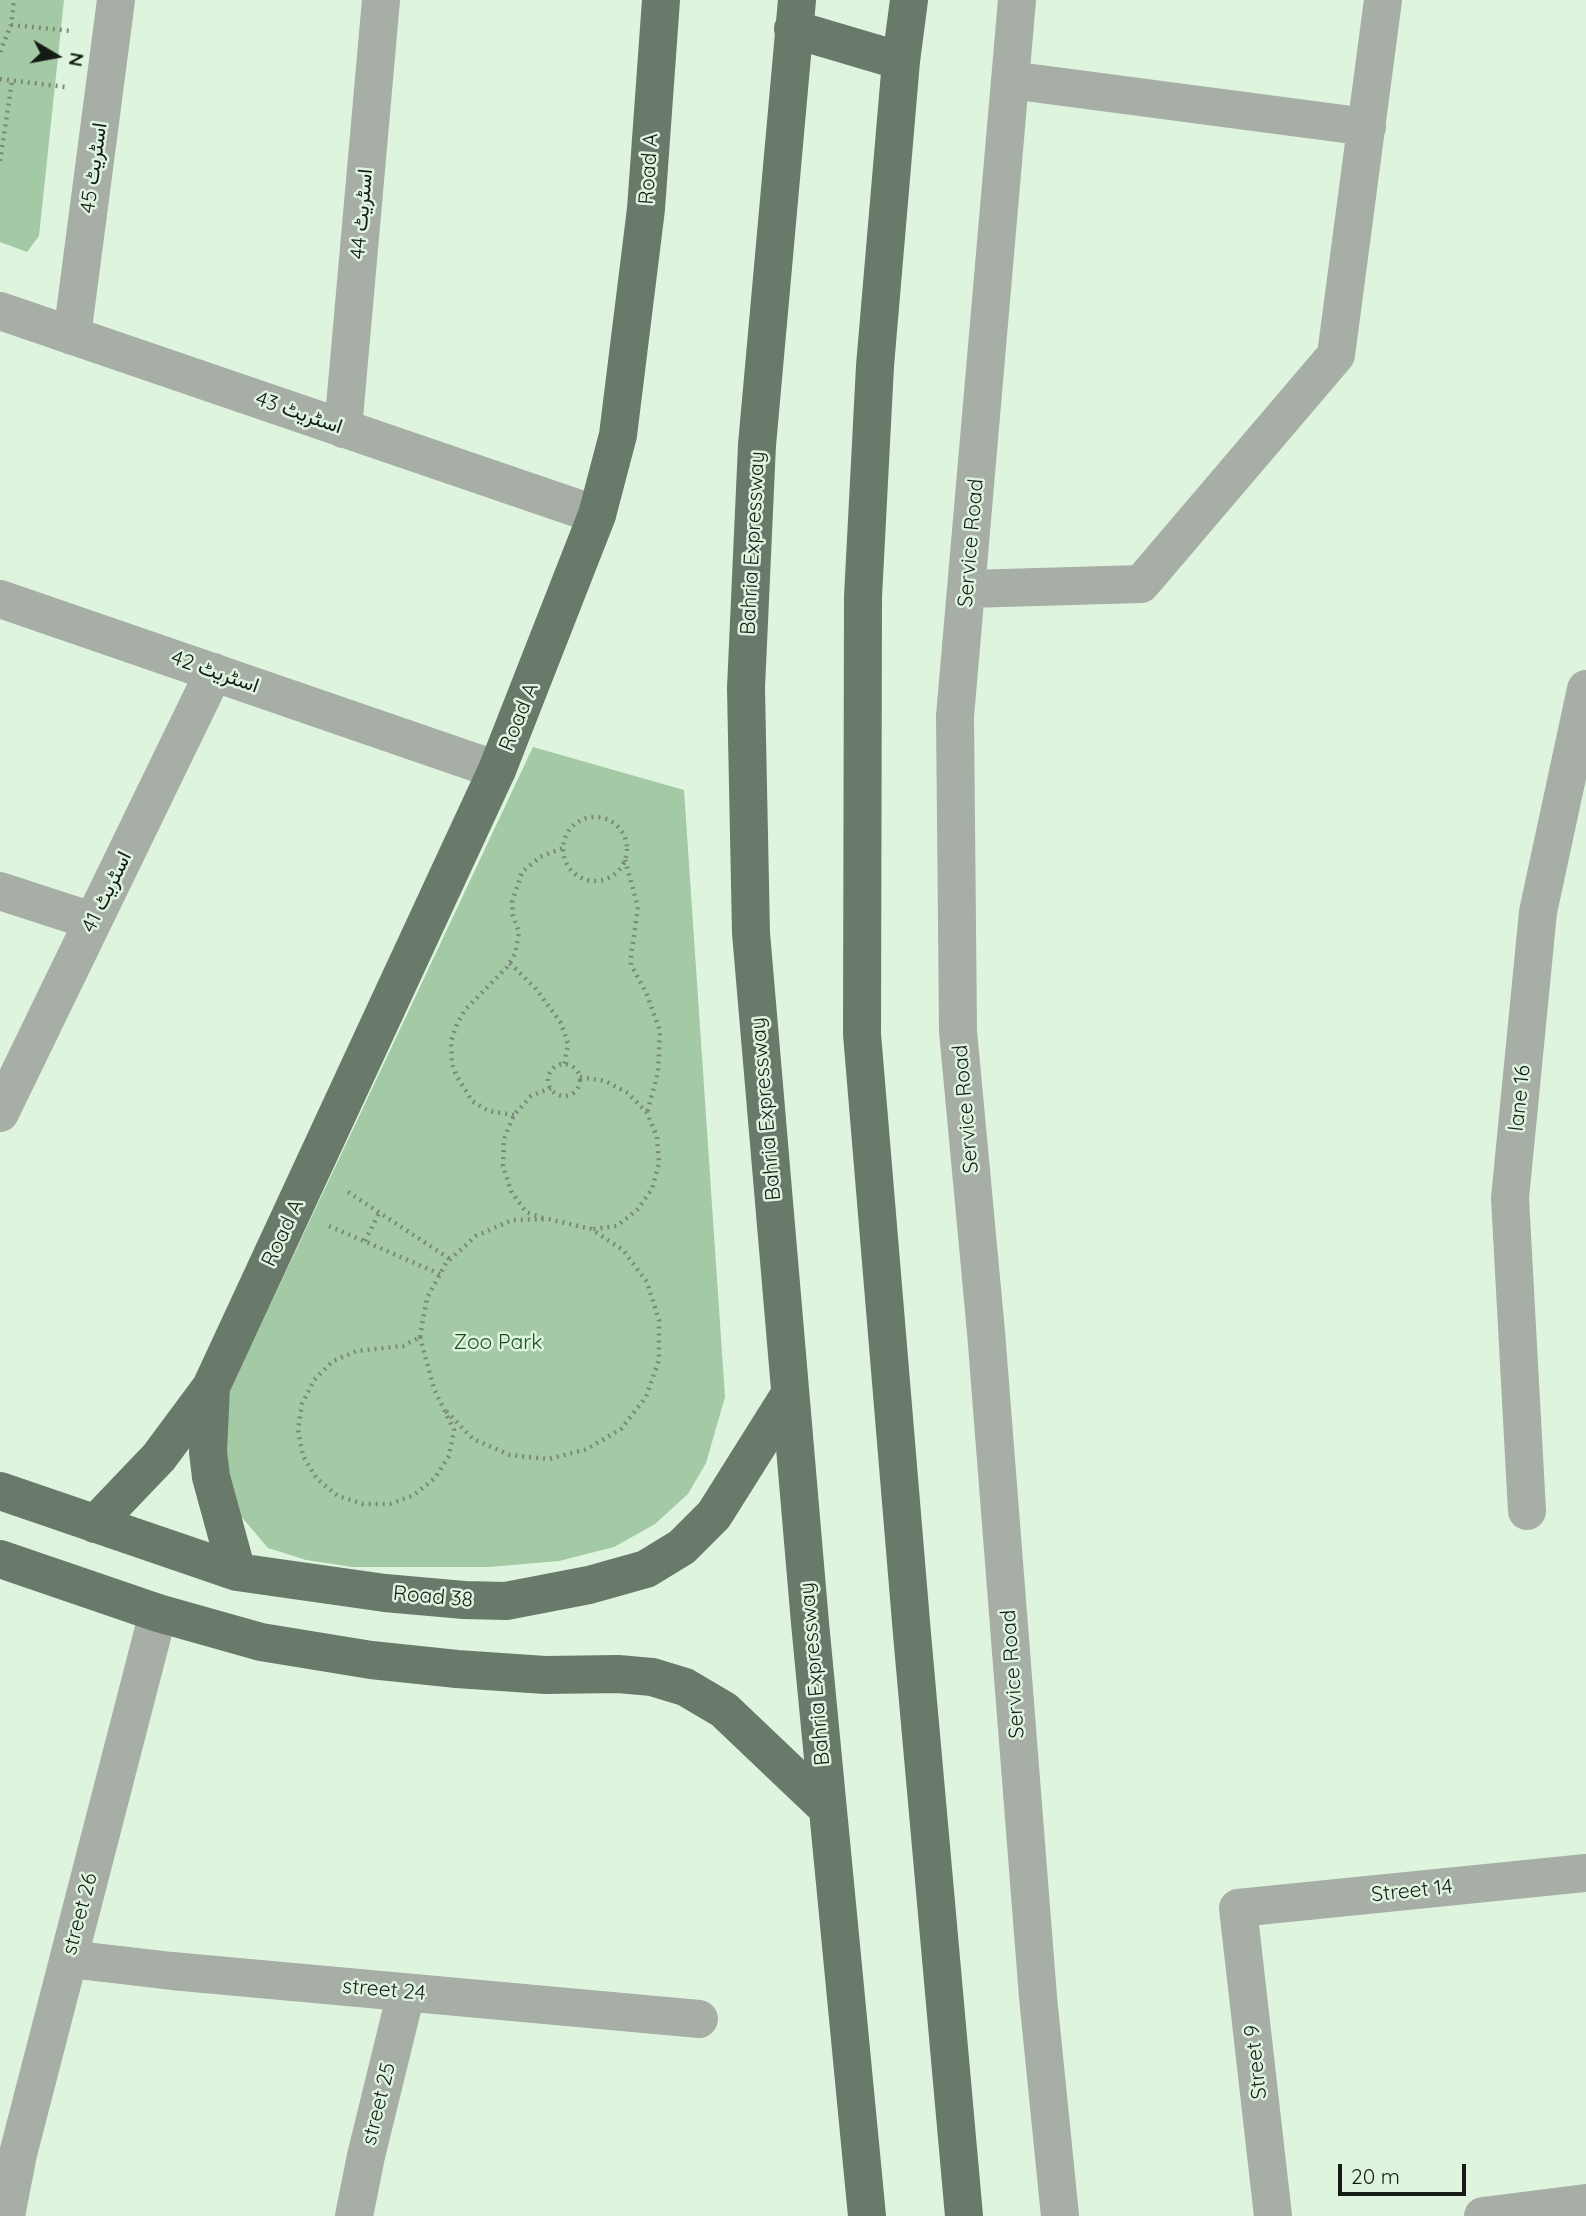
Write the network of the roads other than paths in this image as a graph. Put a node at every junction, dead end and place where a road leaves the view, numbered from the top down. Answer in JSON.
{"nodes":[{"id":1,"x":381,"y":0,"type":"edge"},
{"id":2,"x":661,"y":0,"type":"edge"},
{"id":3,"x":909,"y":0,"type":"edge"},
{"id":4,"x":1017,"y":0,"type":"edge"},
{"id":5,"x":1383,"y":0,"type":"edge"},
{"id":6,"x":795,"y":14,"type":"edge"},
{"id":7,"x":113,"y":18,"type":"edge"},
{"id":8,"x":901,"y":61,"type":"junction"},
{"id":9,"x":1010,"y":80,"type":"junction"},
{"id":10,"x":1367,"y":127,"type":"junction"},
{"id":11,"x":0,"y":311,"type":"edge"},
{"id":12,"x":72,"y":335,"type":"junction"},
{"id":13,"x":343,"y":429,"type":"junction"},
{"id":14,"x":597,"y":515,"type":"junction"},
{"id":15,"x":968,"y":589,"type":"junction"},
{"id":16,"x":0,"y":599,"type":"edge"},
{"id":17,"x":214,"y":672,"type":"junction"},
{"id":18,"x":1586,"y":689,"type":"edge"},
{"id":19,"x":497,"y":771,"type":"junction"},
{"id":20,"x":0,"y":891,"type":"edge"},
{"id":21,"x":92,"y":922,"type":"junction"},
{"id":22,"x":0,"y":1113,"type":"edge"},
{"id":23,"x":211,"y":1387,"type":"junction"},
{"id":24,"x":790,"y":1394,"type":"junction"},
{"id":25,"x":0,"y":1492,"type":"edge"},
{"id":26,"x":1527,"y":1511,"type":"dead end"},
{"id":27,"x":95,"y":1524,"type":"junction"},
{"id":28,"x":0,"y":1559,"type":"edge"},
{"id":29,"x":237,"y":1572,"type":"junction"},
{"id":30,"x":158,"y":1613,"type":"junction"},
{"id":31,"x":827,"y":1808,"type":"junction"},
{"id":32,"x":1586,"y":1873,"type":"edge"},
{"id":33,"x":1238,"y":1908,"type":"joint"},
{"id":34,"x":68,"y":1959,"type":"junction"},
{"id":35,"x":406,"y":1993,"type":"junction"},
{"id":36,"x":699,"y":2019,"type":"dead end"},
{"id":37,"x":1586,"y":2203,"type":"edge"},
{"id":38,"x":6,"y":2216,"type":"edge"},
{"id":39,"x":354,"y":2216,"type":"edge"},
{"id":40,"x":867,"y":2216,"type":"edge"},
{"id":41,"x":964,"y":2216,"type":"edge"},
{"id":42,"x":1060,"y":2216,"type":"edge"},
{"id":43,"x":1273,"y":2216,"type":"edge"},
{"id":44,"x":1483,"y":2216,"type":"edge"}],
"edges":[{"from":1,"to":13,"type":"street","name":"اسٹریٹ 44"},
{"from":2,"to":14,"type":"main road","name":"Road A"},
{"from":3,"to":8,"type":"main road"},
{"from":4,"to":9,"type":"street","name":"Service Road"},
{"from":5,"to":10,"type":"street"},
{"from":6,"to":8,"type":"main road"},
{"from":6,"to":24,"type":"main road","name":"Bahria Expressway"},
{"from":7,"to":12,"type":"street","name":"اسٹریٹ 45"},
{"from":8,"to":41,"type":"main road"},
{"from":9,"to":10,"type":"street"},
{"from":9,"to":15,"type":"street","name":"Service Road"},
{"from":10,"to":15,"type":"street"},
{"from":11,"to":12,"type":"street","name":"اسٹریٹ 43"},
{"from":12,"to":13,"type":"street","name":"اسٹریٹ 43"},
{"from":13,"to":14,"type":"street","name":"اسٹریٹ 43"},
{"from":14,"to":19,"type":"main road","name":"Road A"},
{"from":15,"to":42,"type":"street","name":"Service Road"},
{"from":16,"to":17,"type":"street","name":"اسٹریٹ 42"},
{"from":17,"to":19,"type":"street","name":"اسٹریٹ 42"},
{"from":17,"to":21,"type":"street","name":"اسٹریٹ 41"},
{"from":18,"to":26,"type":"street","name":"lane 16"},
{"from":19,"to":23,"type":"main road","name":"Road A"},
{"from":20,"to":21,"type":"street"},
{"from":21,"to":22,"type":"street","name":"اسٹریٹ 41"},
{"from":23,"to":27,"type":"main road"},
{"from":23,"to":29,"type":"main road"},
{"from":24,"to":29,"type":"main road","name":"Road 38"},
{"from":24,"to":31,"type":"main road","name":"Bahria Expressway"},
{"from":25,"to":27,"type":"main road","name":"Road 38"},
{"from":27,"to":29,"type":"main road","name":"Road 38"},
{"from":28,"to":30,"type":"main road"},
{"from":30,"to":31,"type":"main road"},
{"from":30,"to":34,"type":"street","name":"street 26"},
{"from":31,"to":40,"type":"main road","name":"Bahria Expressway"},
{"from":32,"to":33,"type":"street","name":"Street 14"},
{"from":33,"to":43,"type":"street","name":"Street 9"},
{"from":34,"to":35,"type":"street","name":"street 24"},
{"from":34,"to":38,"type":"street","name":"street 26"},
{"from":35,"to":36,"type":"street","name":"street 24"},
{"from":35,"to":39,"type":"street","name":"street 25"},
{"from":37,"to":44,"type":"street"}]}
